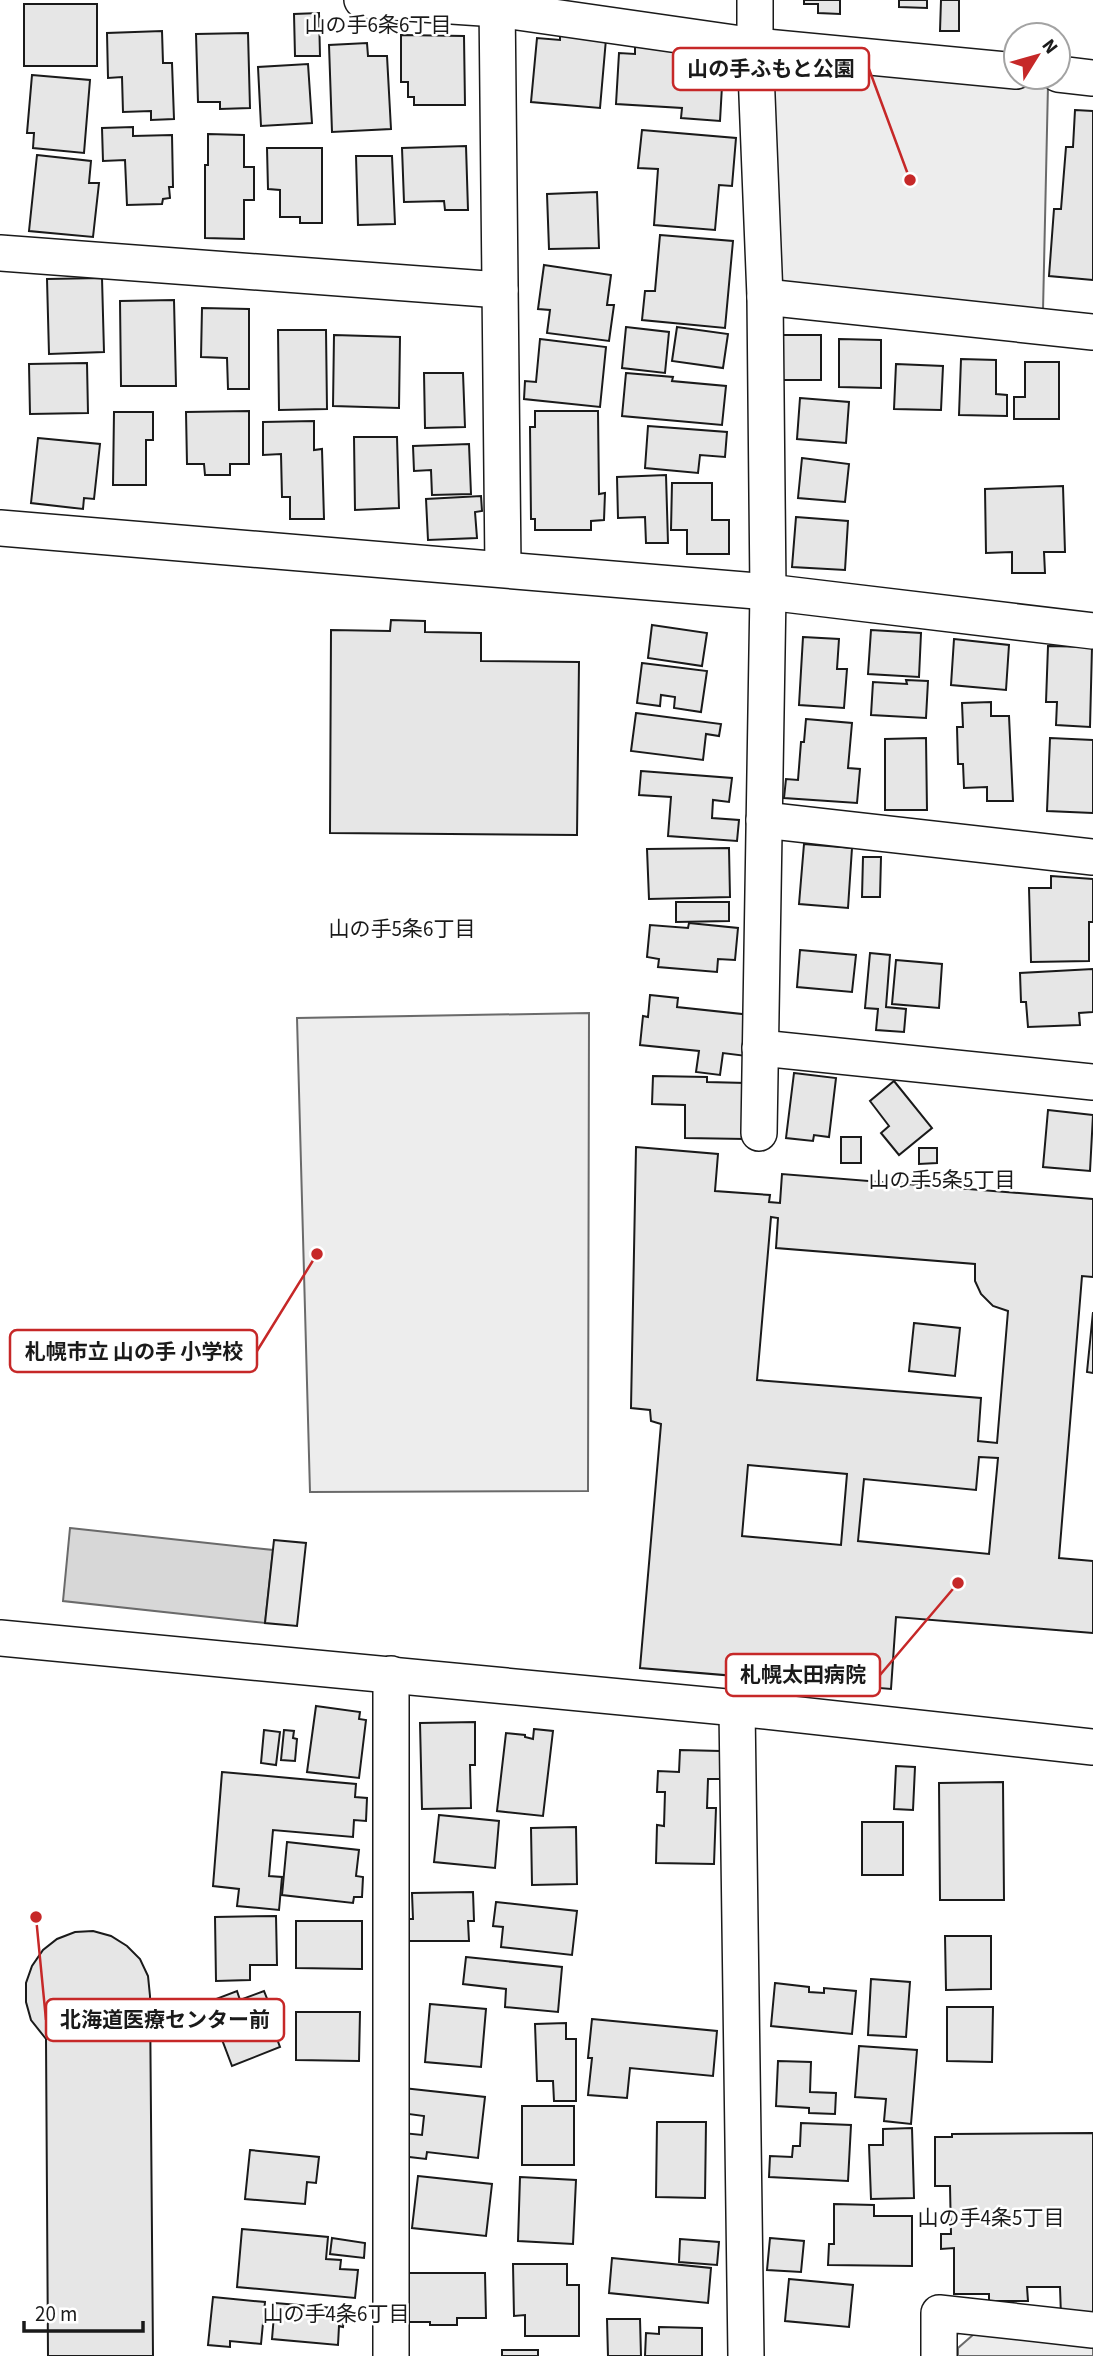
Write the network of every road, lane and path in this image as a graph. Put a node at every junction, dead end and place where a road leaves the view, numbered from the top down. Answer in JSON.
{"nodes":[{"id":1,"x":362,"y":0,"type":"edge"},
{"id":2,"x":755,"y":0,"type":"edge"},
{"id":3,"x":497,"y":5,"type":"edge"},
{"id":4,"x":755,"y":46,"type":"junction"},
{"id":5,"x":1002,"y":70,"type":"edge"},
{"id":6,"x":1072,"y":76,"type":"edge"},
{"id":7,"x":1093,"y":78,"type":"edge"},
{"id":8,"x":0,"y":253,"type":"edge"},
{"id":9,"x":500,"y":289,"type":"junction"},
{"id":10,"x":765,"y":297,"type":"junction"},
{"id":11,"x":1093,"y":332,"type":"edge"},
{"id":12,"x":0,"y":528,"type":"edge"},
{"id":13,"x":503,"y":569,"type":"junction"},
{"id":14,"x":768,"y":592,"type":"junction"},
{"id":15,"x":1093,"y":631,"type":"edge"},
{"id":16,"x":764,"y":820,"type":"junction"},
{"id":17,"x":1093,"y":857,"type":"edge"},
{"id":18,"x":760,"y":1048,"type":"junction"},
{"id":19,"x":1093,"y":1082,"type":"edge"},
{"id":20,"x":759,"y":1133,"type":"dead end"},
{"id":21,"x":0,"y":1638,"type":"edge"},
{"id":22,"x":391,"y":1674,"type":"junction"},
{"id":23,"x":737,"y":1708,"type":"junction"},
{"id":24,"x":1093,"y":1747,"type":"edge"},
{"id":25,"x":1093,"y":2330,"type":"edge"},
{"id":26,"x":391,"y":2356,"type":"edge"},
{"id":27,"x":746,"y":2356,"type":"edge"},
{"id":28,"x":939,"y":2356,"type":"edge"}],
"edges":[{"from":1,"to":3,"type":"street"},
{"from":2,"to":4,"type":"street"},
{"from":3,"to":4,"type":"street"},
{"from":3,"to":9,"type":"street"},
{"from":4,"to":5,"type":"street"},
{"from":4,"to":10,"type":"street"},
{"from":6,"to":7,"type":"street"},
{"from":8,"to":9,"type":"street"},
{"from":9,"to":13,"type":"street"},
{"from":10,"to":11,"type":"street"},
{"from":10,"to":14,"type":"street"},
{"from":12,"to":13,"type":"street"},
{"from":13,"to":14,"type":"street"},
{"from":14,"to":15,"type":"street"},
{"from":14,"to":16,"type":"street"},
{"from":16,"to":17,"type":"street"},
{"from":16,"to":18,"type":"street"},
{"from":18,"to":19,"type":"street"},
{"from":18,"to":20,"type":"street"},
{"from":21,"to":22,"type":"street"},
{"from":22,"to":23,"type":"street"},
{"from":22,"to":26,"type":"street"},
{"from":23,"to":24,"type":"street"},
{"from":23,"to":27,"type":"street"},
{"from":25,"to":28,"type":"street"}]}
